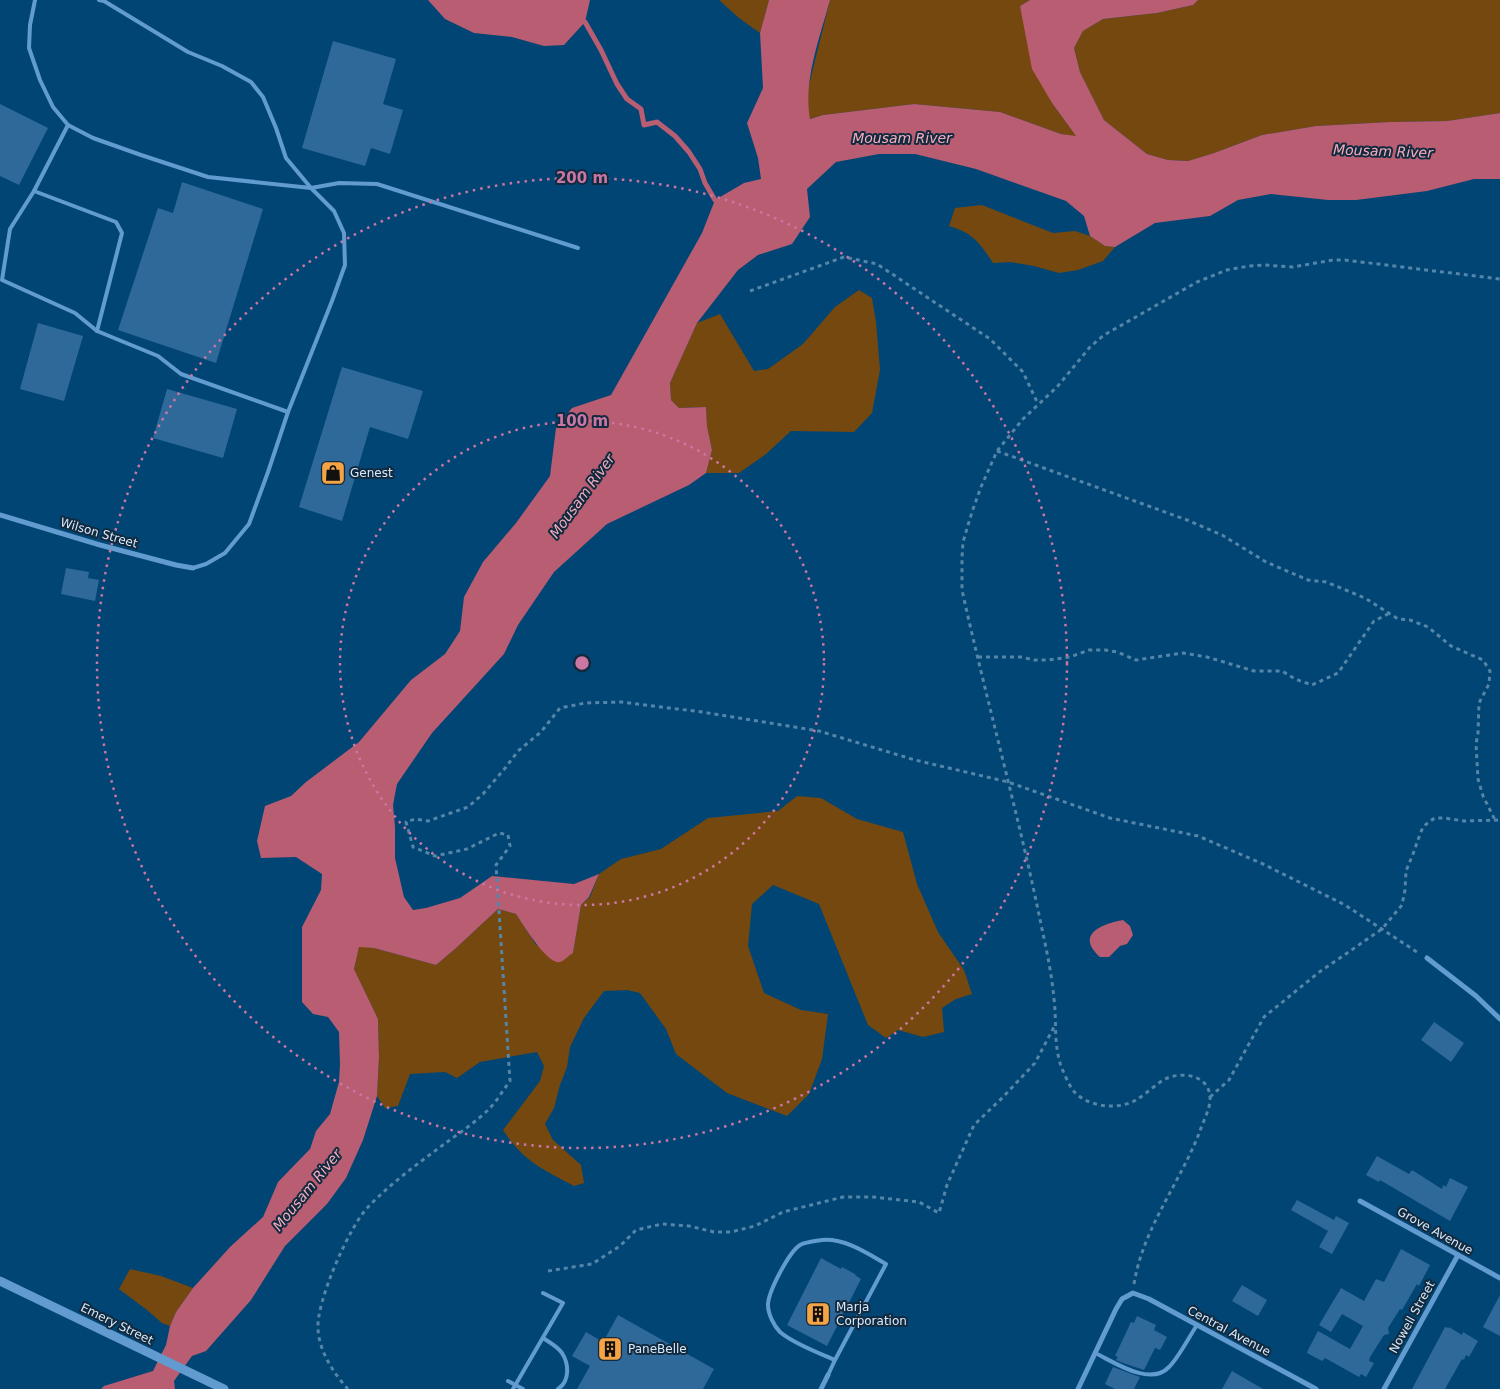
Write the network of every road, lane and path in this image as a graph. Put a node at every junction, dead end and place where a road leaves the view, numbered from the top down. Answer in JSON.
{"nodes":[{"id":1,"x":35,"y":0,"type":"edge"},
{"id":2,"x":99,"y":0,"type":"edge"},
{"id":3,"x":68,"y":126,"type":"junction"},
{"id":4,"x":311,"y":188,"type":"junction"},
{"id":5,"x":34,"y":192,"type":"junction"},
{"id":6,"x":578,"y":248,"type":"dead end"},
{"id":7,"x":1500,"y":279,"type":"edge"},
{"id":8,"x":750,"y":291,"type":"dead end"},
{"id":9,"x":97,"y":331,"type":"junction"},
{"id":10,"x":1038,"y":404,"type":"junction"},
{"id":11,"x":288,"y":412,"type":"junction"},
{"id":12,"x":997,"y":451,"type":"junction"},
{"id":13,"x":0,"y":515,"type":"edge"},
{"id":14,"x":193,"y":568,"type":"joint"},
{"id":15,"x":1388,"y":614,"type":"junction"},
{"id":16,"x":978,"y":657,"type":"junction"},
{"id":17,"x":1008,"y":782,"type":"junction"},
{"id":18,"x":1495,"y":820,"type":"junction"},
{"id":19,"x":1500,"y":820,"type":"edge"},
{"id":20,"x":1382,"y":929,"type":"junction"},
{"id":21,"x":1427,"y":958,"type":"joint"},
{"id":22,"x":1500,"y":1019,"type":"edge"},
{"id":23,"x":1054,"y":1027,"type":"junction"},
{"id":24,"x":1210,"y":1097,"type":"junction"},
{"id":25,"x":1360,"y":1201,"type":"dead end"},
{"id":26,"x":1458,"y":1254,"type":"junction"},
{"id":27,"x":548,"y":1271,"type":"dead end"},
{"id":28,"x":1500,"y":1278,"type":"edge"},
{"id":29,"x":0,"y":1281,"type":"edge"},
{"id":30,"x":1133,"y":1292,"type":"junction"},
{"id":31,"x":543,"y":1293,"type":"dead end"},
{"id":32,"x":1197,"y":1325,"type":"junction"},
{"id":33,"x":543,"y":1338,"type":"junction"},
{"id":34,"x":1095,"y":1353,"type":"junction"},
{"id":35,"x":835,"y":1360,"type":"junction"},
{"id":36,"x":828,"y":1375,"type":"joint"},
{"id":37,"x":508,"y":1381,"type":"dead end"},
{"id":38,"x":514,"y":1387,"type":"edge"},
{"id":39,"x":224,"y":1389,"type":"edge"},
{"id":40,"x":348,"y":1389,"type":"edge"},
{"id":41,"x":524,"y":1389,"type":"edge"},
{"id":42,"x":558,"y":1389,"type":"edge"},
{"id":43,"x":821,"y":1389,"type":"edge"},
{"id":44,"x":1078,"y":1389,"type":"edge"},
{"id":45,"x":1316,"y":1389,"type":"edge"},
{"id":46,"x":1384,"y":1389,"type":"edge"}],
"edges":[{"from":1,"to":3,"type":"lane"},
{"from":2,"to":4,"type":"lane"},
{"from":3,"to":4,"type":"lane"},
{"from":3,"to":5,"type":"lane"},
{"from":4,"to":6,"type":"lane"},
{"from":4,"to":11,"type":"lane"},
{"from":5,"to":9,"type":"lane"},
{"from":5,"to":9,"type":"lane"},
{"from":7,"to":10,"type":"path"},
{"from":8,"to":10,"type":"path"},
{"from":9,"to":11,"type":"lane"},
{"from":10,"to":12,"type":"path"},
{"from":11,"to":14,"type":"lane"},
{"from":12,"to":15,"type":"path"},
{"from":12,"to":16,"type":"path"},
{"from":13,"to":14,"type":"street","name":"Wilson Street"},
{"from":15,"to":16,"type":"path"},
{"from":15,"to":18,"type":"path"},
{"from":16,"to":17,"type":"path"},
{"from":17,"to":20,"type":"path"},
{"from":17,"to":23,"type":"path"},
{"from":17,"to":40,"type":"path"},
{"from":18,"to":19,"type":"path"},
{"from":18,"to":20,"type":"path"},
{"from":20,"to":21,"type":"path"},
{"from":20,"to":24,"type":"path"},
{"from":21,"to":22,"type":"street"},
{"from":23,"to":24,"type":"path"},
{"from":23,"to":27,"type":"path"},
{"from":24,"to":30,"type":"path"},
{"from":25,"to":26,"type":"street","name":"Grove Avenue"},
{"from":26,"to":28,"type":"street","name":"Grove Avenue"},
{"from":26,"to":46,"type":"street","name":"Nowell Street"},
{"from":29,"to":39,"type":"street","name":"Emery Street"},
{"from":30,"to":32,"type":"street","name":"Central Avenue"},
{"from":30,"to":34,"type":"street"},
{"from":31,"to":33,"type":"lane"},
{"from":32,"to":34,"type":"lane"},
{"from":32,"to":45,"type":"street","name":"Central Avenue"},
{"from":33,"to":38,"type":"lane"},
{"from":33,"to":42,"type":"lane"},
{"from":34,"to":44,"type":"street"},
{"from":35,"to":35,"type":"lane"},
{"from":35,"to":36,"type":"lane"},
{"from":36,"to":43,"type":"street"},
{"from":37,"to":38,"type":"lane"},
{"from":38,"to":41,"type":"lane"}]}
